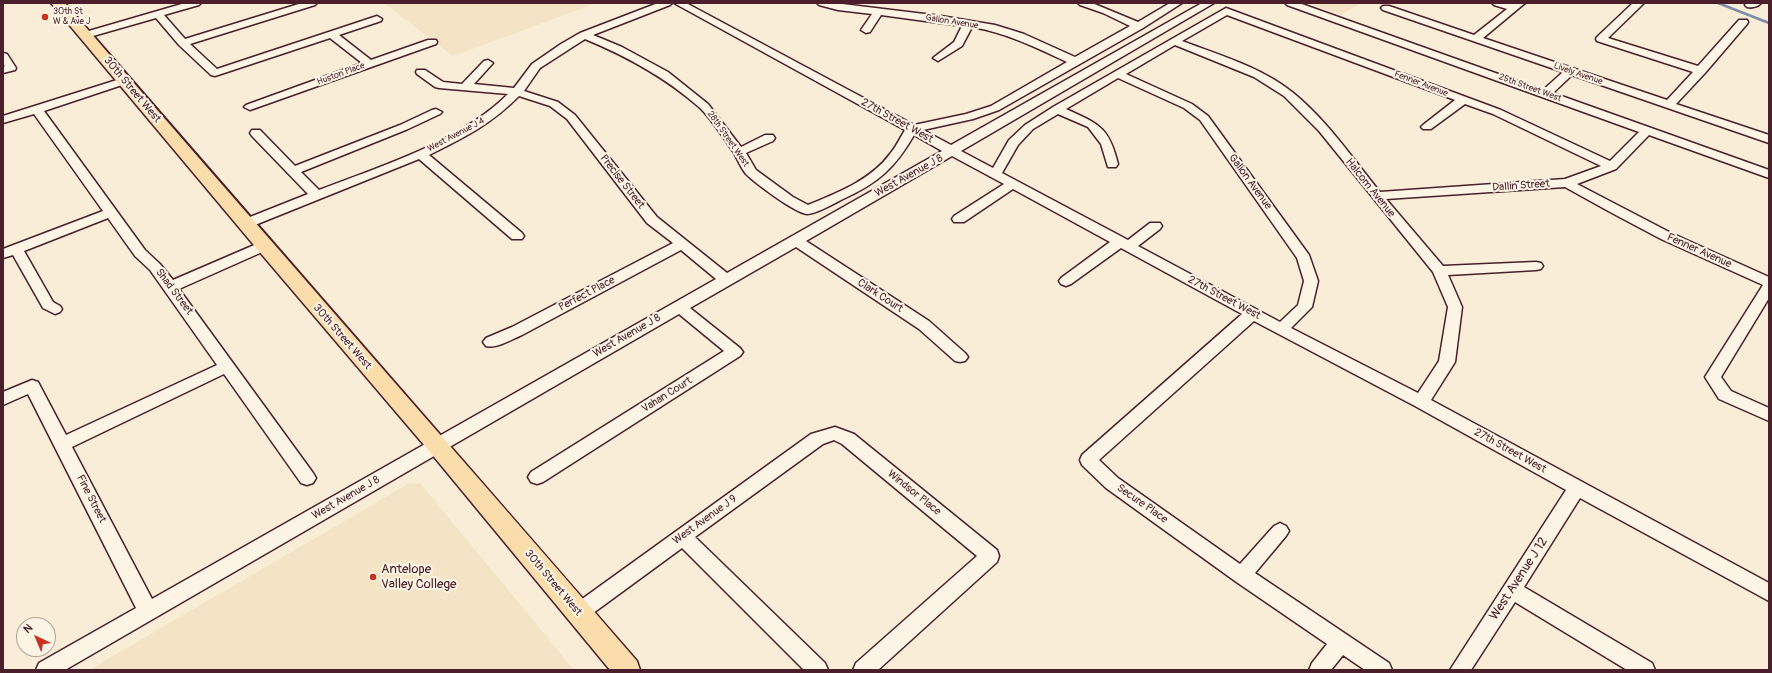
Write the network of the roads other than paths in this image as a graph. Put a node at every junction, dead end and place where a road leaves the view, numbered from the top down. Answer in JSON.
{"nodes":[{"id":1,"x":58,"y":3,"type":"edge"},
{"id":2,"x":196,"y":3,"type":"edge"},
{"id":3,"x":312,"y":3,"type":"edge"},
{"id":4,"x":667,"y":3,"type":"edge"},
{"id":5,"x":679,"y":3,"type":"edge"},
{"id":6,"x":822,"y":3,"type":"edge"},
{"id":7,"x":1083,"y":3,"type":"edge"},
{"id":8,"x":1177,"y":3,"type":"edge"},
{"id":9,"x":1209,"y":3,"type":"edge"},
{"id":10,"x":1290,"y":3,"type":"edge"},
{"id":11,"x":1497,"y":3,"type":"edge"},
{"id":12,"x":1639,"y":3,"type":"edge"},
{"id":13,"x":1517,"y":6,"type":"edge"},
{"id":14,"x":1386,"y":8,"type":"dead end"},
{"id":15,"x":878,"y":12,"type":"junction"},
{"id":16,"x":158,"y":14,"type":"junction"},
{"id":17,"x":377,"y":19,"type":"dead end"},
{"id":18,"x":1743,"y":22,"type":"dead end"},
{"id":19,"x":968,"y":24,"type":"junction"},
{"id":20,"x":1139,"y":26,"type":"junction"},
{"id":21,"x":866,"y":30,"type":"dead end"},
{"id":22,"x":86,"y":35,"type":"junction"},
{"id":23,"x":332,"y":35,"type":"junction"},
{"id":24,"x":584,"y":35,"type":"junction"},
{"id":25,"x":1475,"y":39,"type":"junction"},
{"id":26,"x":1174,"y":41,"type":"junction"},
{"id":27,"x":432,"y":42,"type":"dead end"},
{"id":28,"x":184,"y":43,"type":"junction"},
{"id":29,"x":3,"y":56,"type":"edge"},
{"id":30,"x":938,"y":58,"type":"dead end"},
{"id":31,"x":1076,"y":62,"type":"junction"},
{"id":32,"x":488,"y":63,"type":"dead end"},
{"id":33,"x":370,"y":64,"type":"junction"},
{"id":34,"x":7,"y":69,"type":"edge"},
{"id":35,"x":1570,"y":71,"type":"junction"},
{"id":36,"x":1701,"y":71,"type":"junction"},
{"id":37,"x":421,"y":72,"type":"dead end"},
{"id":38,"x":1118,"y":74,"type":"junction"},
{"id":39,"x":124,"y":81,"type":"junction"},
{"id":40,"x":465,"y":87,"type":"junction"},
{"id":41,"x":517,"y":92,"type":"junction"},
{"id":42,"x":1545,"y":94,"type":"junction"},
{"id":43,"x":1463,"y":100,"type":"junction"},
{"id":44,"x":1669,"y":105,"type":"junction"},
{"id":45,"x":250,"y":106,"type":"dead end"},
{"id":46,"x":37,"y":109,"type":"junction"},
{"id":47,"x":1057,"y":109,"type":"junction"},
{"id":48,"x":436,"y":112,"type":"dead end"},
{"id":49,"x":3,"y":120,"type":"edge"},
{"id":50,"x":1427,"y":127,"type":"dead end"},
{"id":51,"x":912,"y":129,"type":"junction"},
{"id":52,"x":1647,"y":130,"type":"junction"},
{"id":53,"x":256,"y":133,"type":"dead end"},
{"id":54,"x":769,"y":138,"type":"dead end"},
{"id":55,"x":1769,"y":140,"type":"edge"},
{"id":56,"x":952,"y":151,"type":"junction"},
{"id":57,"x":739,"y":152,"type":"junction"},
{"id":58,"x":421,"y":154,"type":"junction"},
{"id":59,"x":1112,"y":164,"type":"dead end"},
{"id":60,"x":1612,"y":166,"type":"junction"},
{"id":61,"x":293,"y":171,"type":"junction"},
{"id":62,"x":995,"y":174,"type":"junction"},
{"id":63,"x":1769,"y":174,"type":"edge"},
{"id":64,"x":1567,"y":182,"type":"junction"},
{"id":65,"x":1014,"y":184,"type":"junction"},
{"id":66,"x":316,"y":195,"type":"junction"},
{"id":67,"x":1376,"y":196,"type":"junction"},
{"id":68,"x":110,"y":213,"type":"junction"},
{"id":69,"x":959,"y":219,"type":"dead end"},
{"id":70,"x":244,"y":224,"type":"junction"},
{"id":71,"x":1155,"y":226,"type":"dead end"},
{"id":72,"x":517,"y":236,"type":"dead end"},
{"id":73,"x":795,"y":240,"type":"junction"},
{"id":74,"x":682,"y":244,"type":"junction"},
{"id":75,"x":1124,"y":244,"type":"junction"},
{"id":76,"x":264,"y":246,"type":"junction"},
{"id":77,"x":9,"y":251,"type":"edge"},
{"id":78,"x":1536,"y":266,"type":"dead end"},
{"id":79,"x":1439,"y":270,"type":"junction"},
{"id":80,"x":726,"y":279,"type":"junction"},
{"id":81,"x":1066,"y":281,"type":"dead end"},
{"id":82,"x":1769,"y":282,"type":"edge"},
{"id":83,"x":1769,"y":286,"type":"edge"},
{"id":84,"x":170,"y":287,"type":"junction"},
{"id":85,"x":679,"y":306,"type":"junction"},
{"id":86,"x":55,"y":309,"type":"dead end"},
{"id":87,"x":1253,"y":313,"type":"junction"},
{"id":88,"x":1281,"y":329,"type":"junction"},
{"id":89,"x":491,"y":342,"type":"dead end"},
{"id":90,"x":960,"y":357,"type":"dead end"},
{"id":91,"x":228,"y":366,"type":"junction"},
{"id":92,"x":3,"y":399,"type":"edge"},
{"id":93,"x":1421,"y":402,"type":"junction"},
{"id":94,"x":1769,"y":415,"type":"edge"},
{"id":95,"x":835,"y":433,"type":"joint"},
{"id":96,"x":63,"y":444,"type":"junction"},
{"id":97,"x":438,"y":446,"type":"junction"},
{"id":98,"x":538,"y":477,"type":"dead end"},
{"id":99,"x":307,"y":478,"type":"dead end"},
{"id":100,"x":1577,"y":488,"type":"junction"},
{"id":101,"x":1280,"y":531,"type":"dead end"},
{"id":102,"x":683,"y":537,"type":"junction"},
{"id":103,"x":1242,"y":575,"type":"junction"},
{"id":104,"x":1512,"y":590,"type":"junction"},
{"id":105,"x":1769,"y":593,"type":"edge"},
{"id":106,"x":148,"y":611,"type":"junction"},
{"id":107,"x":578,"y":613,"type":"junction"},
{"id":108,"x":1341,"y":642,"type":"junction"},
{"id":109,"x":46,"y":670,"type":"edge"},
{"id":110,"x":628,"y":670,"type":"edge"},
{"id":111,"x":818,"y":670,"type":"edge"},
{"id":112,"x":863,"y":670,"type":"edge"},
{"id":113,"x":1319,"y":670,"type":"edge"},
{"id":114,"x":1382,"y":670,"type":"edge"},
{"id":115,"x":1460,"y":670,"type":"edge"},
{"id":116,"x":1645,"y":670,"type":"edge"}],
"edges":[{"from":1,"to":22,"type":"main road","name":"30th Street West"},
{"from":2,"to":16,"type":"street"},
{"from":3,"to":28,"type":"street"},
{"from":4,"to":24,"type":"street","name":"West Avenue J 4"},
{"from":5,"to":51,"type":"street","name":"27th Street West"},
{"from":6,"to":15,"type":"street","name":"Galion Avenue"},
{"from":7,"to":20,"type":"street"},
{"from":8,"to":20,"type":"street"},
{"from":9,"to":56,"type":"street","name":"West Avenue J 8"},
{"from":10,"to":42,"type":"street","name":"25th Street West"},
{"from":11,"to":13,"type":"street"},
{"from":12,"to":36,"type":"street"},
{"from":13,"to":25,"type":"street"},
{"from":14,"to":25,"type":"street","name":"Lively Avenue"},
{"from":15,"to":19,"type":"street","name":"Galion Avenue"},
{"from":15,"to":21,"type":"street"},
{"from":16,"to":22,"type":"street"},
{"from":16,"to":28,"type":"street"},
{"from":17,"to":23,"type":"street"},
{"from":18,"to":36,"type":"street"},
{"from":19,"to":30,"type":"street"},
{"from":19,"to":31,"type":"street","name":"Galion Avenue"},
{"from":20,"to":31,"type":"street"},
{"from":22,"to":39,"type":"main road","name":"30th Street West"},
{"from":23,"to":28,"type":"street"},
{"from":23,"to":33,"type":"street"},
{"from":24,"to":41,"type":"street","name":"West Avenue J 4"},
{"from":24,"to":57,"type":"street","name":"28th Street West"},
{"from":25,"to":35,"type":"street","name":"Lively Avenue"},
{"from":26,"to":38,"type":"street"},
{"from":26,"to":43,"type":"street","name":"Fenner Avenue"},
{"from":26,"to":67,"type":"street","name":"Halcom Avenue"},
{"from":27,"to":33,"type":"street","name":"Huston Place"},
{"from":29,"to":34,"type":"street"},
{"from":31,"to":51,"type":"street"},
{"from":32,"to":40,"type":"street"},
{"from":33,"to":45,"type":"street","name":"Huston Place"},
{"from":35,"to":42,"type":"street"},
{"from":35,"to":44,"type":"street","name":"Lively Avenue"},
{"from":36,"to":44,"type":"street"},
{"from":37,"to":40,"type":"street","name":"Precise Street"},
{"from":38,"to":47,"type":"street"},
{"from":38,"to":88,"type":"street","name":"Galion Avenue"},
{"from":39,"to":46,"type":"street"},
{"from":39,"to":70,"type":"main road","name":"30th Street West"},
{"from":40,"to":41,"type":"street","name":"Precise Street"},
{"from":41,"to":58,"type":"street","name":"West Avenue J 4"},
{"from":41,"to":74,"type":"street","name":"Precise Street"},
{"from":42,"to":52,"type":"street","name":"25th Street West"},
{"from":43,"to":50,"type":"street"},
{"from":43,"to":60,"type":"street","name":"Fenner Avenue"},
{"from":44,"to":55,"type":"street","name":"Lively Avenue"},
{"from":46,"to":49,"type":"street"},
{"from":46,"to":68,"type":"street","name":"Shad Street"},
{"from":47,"to":59,"type":"street"},
{"from":47,"to":62,"type":"street"},
{"from":48,"to":61,"type":"street"},
{"from":51,"to":56,"type":"street","name":"27th Street West"},
{"from":51,"to":57,"type":"street","name":"28th Street West"},
{"from":52,"to":60,"type":"street","name":"Dallin Street"},
{"from":52,"to":63,"type":"street","name":"25th Street West"},
{"from":53,"to":61,"type":"street"},
{"from":54,"to":57,"type":"street"},
{"from":56,"to":62,"type":"street","name":"27th Street West"},
{"from":56,"to":73,"type":"street","name":"West Avenue J 8"},
{"from":58,"to":66,"type":"street","name":"West Avenue J 4"},
{"from":58,"to":72,"type":"street"},
{"from":60,"to":64,"type":"street","name":"Dallin Street"},
{"from":61,"to":66,"type":"street"},
{"from":62,"to":65,"type":"street","name":"27th Street West"},
{"from":64,"to":67,"type":"street","name":"Dallin Street"},
{"from":64,"to":82,"type":"street","name":"Fenner Avenue"},
{"from":65,"to":69,"type":"street"},
{"from":65,"to":75,"type":"street","name":"27th Street West"},
{"from":66,"to":70,"type":"street","name":"West Avenue J 4"},
{"from":67,"to":79,"type":"street","name":"Halcom Avenue"},
{"from":68,"to":77,"type":"street"},
{"from":68,"to":84,"type":"street","name":"Shad Street"},
{"from":70,"to":76,"type":"main road","name":"30th Street West"},
{"from":71,"to":75,"type":"street"},
{"from":73,"to":80,"type":"street","name":"West Avenue J 8"},
{"from":73,"to":90,"type":"street","name":"Clark Court"},
{"from":74,"to":80,"type":"street","name":"Precise Street"},
{"from":74,"to":89,"type":"street","name":"Perfect Place"},
{"from":75,"to":81,"type":"street"},
{"from":75,"to":87,"type":"street","name":"27th Street West"},
{"from":76,"to":84,"type":"street"},
{"from":76,"to":97,"type":"main road","name":"30th Street West"},
{"from":77,"to":86,"type":"street"},
{"from":78,"to":79,"type":"street"},
{"from":79,"to":93,"type":"street","name":"Halcom Avenue"},
{"from":80,"to":85,"type":"street","name":"West Avenue J 8"},
{"from":83,"to":94,"type":"street"},
{"from":84,"to":91,"type":"street","name":"Shad Street"},
{"from":85,"to":97,"type":"street","name":"West Avenue J 8"},
{"from":85,"to":98,"type":"street","name":"Vahan Court"},
{"from":87,"to":88,"type":"street","name":"27th Street West"},
{"from":87,"to":103,"type":"street","name":"Secure Place"},
{"from":88,"to":93,"type":"street","name":"27th Street West"},
{"from":91,"to":96,"type":"street"},
{"from":91,"to":99,"type":"street","name":"Shad Street"},
{"from":92,"to":96,"type":"street","name":"Fine Street"},
{"from":93,"to":100,"type":"street","name":"27th Street West"},
{"from":95,"to":102,"type":"street","name":"West Avenue J 9"},
{"from":95,"to":112,"type":"street","name":"Windsor Place"},
{"from":96,"to":106,"type":"street","name":"Fine Street"},
{"from":97,"to":106,"type":"street","name":"West Avenue J 8"},
{"from":97,"to":107,"type":"main road","name":"30th Street West"},
{"from":100,"to":104,"type":"street","name":"West Avenue J 12"},
{"from":100,"to":105,"type":"street","name":"27th Street West"},
{"from":101,"to":103,"type":"street"},
{"from":102,"to":107,"type":"street","name":"West Avenue J 9"},
{"from":102,"to":111,"type":"street"},
{"from":103,"to":108,"type":"street","name":"Secure Place"},
{"from":104,"to":115,"type":"street","name":"West Avenue J 12"},
{"from":104,"to":116,"type":"street"},
{"from":106,"to":109,"type":"street","name":"West Avenue J 8"},
{"from":107,"to":110,"type":"main road","name":"30th Street West"},
{"from":108,"to":113,"type":"street"},
{"from":108,"to":114,"type":"street","name":"Secure Place"}]}
